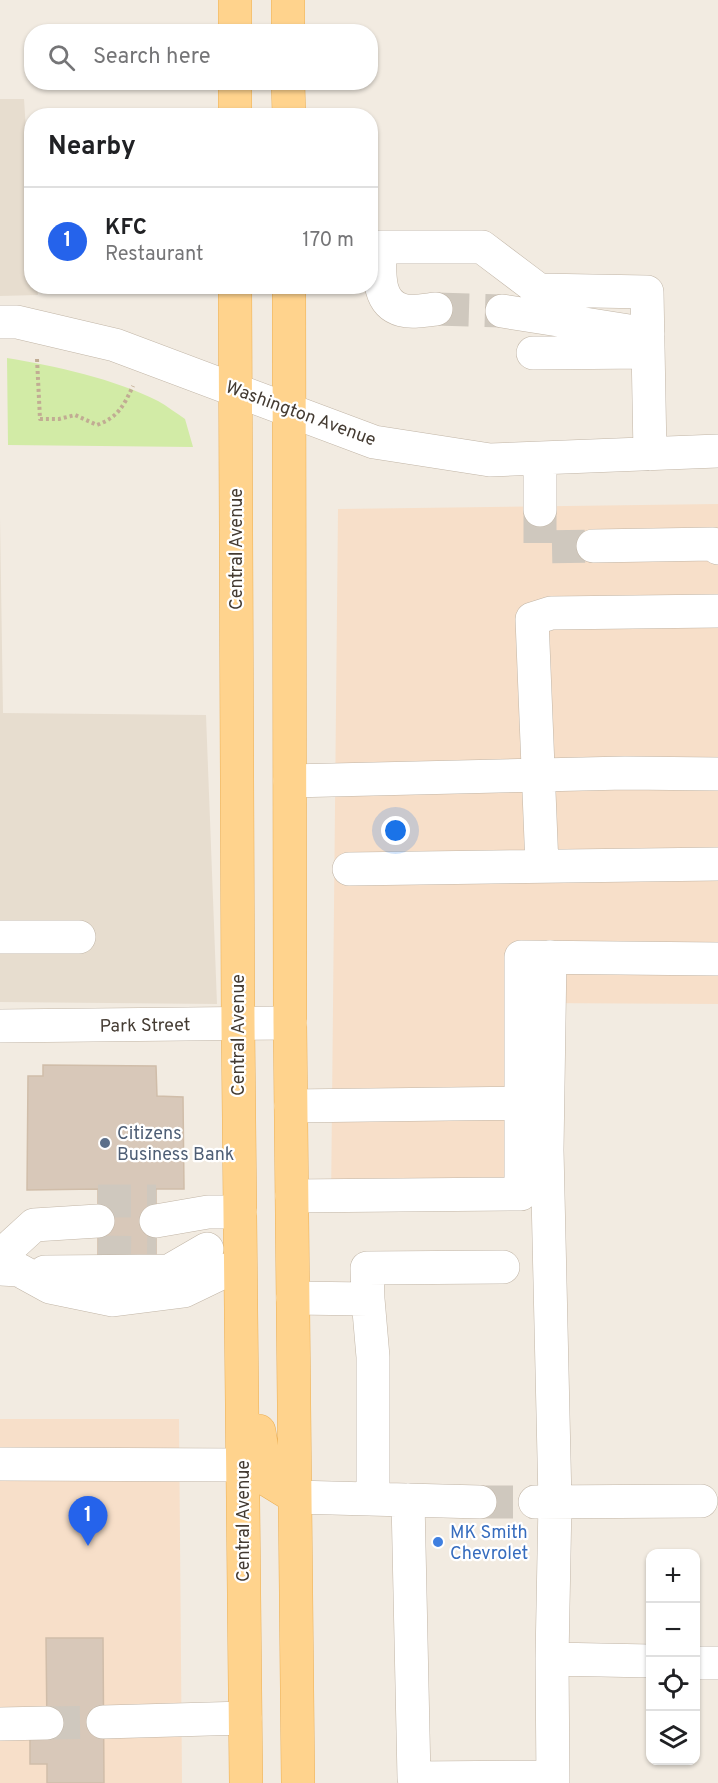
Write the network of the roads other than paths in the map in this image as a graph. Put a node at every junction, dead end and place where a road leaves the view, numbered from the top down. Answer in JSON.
{"nodes":[{"id":1,"x":235,"y":0,"type":"edge"},
{"id":2,"x":288,"y":0,"type":"edge"},
{"id":3,"x":235,"y":24,"type":"edge"},
{"id":4,"x":288,"y":24,"type":"edge"},
{"id":5,"x":235,"y":90,"type":"edge"},
{"id":6,"x":288,"y":90,"type":"edge"},
{"id":7,"x":235,"y":108,"type":"edge"},
{"id":8,"x":289,"y":108,"type":"edge"},
{"id":9,"x":378,"y":247,"type":"edge"},
{"id":10,"x":378,"y":272,"type":"edge"},
{"id":11,"x":235,"y":294,"type":"edge"},
{"id":12,"x":289,"y":294,"type":"edge"},
{"id":13,"x":436,"y":309,"type":"tunnel mouth"},
{"id":14,"x":502,"y":311,"type":"tunnel mouth"},
{"id":15,"x":0,"y":322,"type":"edge"},
{"id":16,"x":648,"y":343,"type":"junction"},
{"id":17,"x":533,"y":353,"type":"dead end"},
{"id":18,"x":235,"y":389,"type":"junction"},
{"id":19,"x":290,"y":411,"type":"junction"},
{"id":20,"x":718,"y":451,"type":"edge"},
{"id":21,"x":650,"y":453,"type":"junction"},
{"id":22,"x":540,"y":458,"type":"junction"},
{"id":23,"x":540,"y":510,"type":"tunnel mouth"},
{"id":24,"x":592,"y":546,"type":"tunnel mouth"},
{"id":25,"x":716,"y":546,"type":"edge"},
{"id":26,"x":718,"y":611,"type":"edge"},
{"id":27,"x":718,"y":774,"type":"edge"},
{"id":28,"x":538,"y":775,"type":"junction"},
{"id":29,"x":290,"y":781,"type":"junction"},
{"id":30,"x":718,"y":864,"type":"edge"},
{"id":31,"x":542,"y":867,"type":"junction"},
{"id":32,"x":349,"y":869,"type":"dead end"},
{"id":33,"x":0,"y":937,"type":"edge"},
{"id":34,"x":79,"y":937,"type":"dead end"},
{"id":35,"x":550,"y":957,"type":"junction"},
{"id":36,"x":718,"y":959,"type":"edge"},
{"id":37,"x":290,"y":1023,"type":"junction"},
{"id":38,"x":238,"y":1024,"type":"junction"},
{"id":39,"x":0,"y":1026,"type":"edge"},
{"id":40,"x":520,"y":1103,"type":"junction"},
{"id":41,"x":291,"y":1106,"type":"junction"},
{"id":42,"x":292,"y":1196,"type":"junction"},
{"id":43,"x":224,"y":1212,"type":"junction"},
{"id":44,"x":49,"y":1225,"type":"junction"},
{"id":45,"x":207,"y":1249,"type":"junction"},
{"id":46,"x":240,"y":1256,"type":"junction"},
{"id":47,"x":7,"y":1266,"type":"edge"},
{"id":48,"x":503,"y":1267,"type":"dead end"},
{"id":49,"x":293,"y":1298,"type":"junction"},
{"id":50,"x":368,"y":1299,"type":"junction"},
{"id":51,"x":241,"y":1373,"type":"junction"},
{"id":52,"x":0,"y":1464,"type":"edge"},
{"id":53,"x":243,"y":1465,"type":"junction"},
{"id":54,"x":295,"y":1497,"type":"junction"},
{"id":55,"x":373,"y":1499,"type":"junction"},
{"id":56,"x":408,"y":1500,"type":"junction"},
{"id":57,"x":701,"y":1501,"type":"dead end"},
{"id":58,"x":480,"y":1502,"type":"tunnel mouth"},
{"id":59,"x":545,"y":1502,"type":"junction"},
{"id":60,"x":552,"y":1659,"type":"junction"},
{"id":61,"x":646,"y":1661,"type":"edge"},
{"id":62,"x":700,"y":1663,"type":"edge"},
{"id":63,"x":718,"y":1663,"type":"edge"},
{"id":64,"x":245,"y":1718,"type":"junction"},
{"id":65,"x":103,"y":1722,"type":"tunnel mouth"},
{"id":66,"x":47,"y":1723,"type":"tunnel mouth"},
{"id":67,"x":0,"y":1724,"type":"edge"},
{"id":68,"x":553,"y":1780,"type":"edge"},
{"id":69,"x":246,"y":1783,"type":"edge"},
{"id":70,"x":298,"y":1783,"type":"edge"}],
"edges":[{"from":1,"to":3,"type":"main road"},
{"from":2,"to":4,"type":"main road"},
{"from":5,"to":7,"type":"main road"},
{"from":6,"to":8,"type":"main road"},
{"from":9,"to":16,"type":"street"},
{"from":10,"to":13,"type":"street"},
{"from":11,"to":18,"type":"main road","name":"Central Avenue"},
{"from":12,"to":19,"type":"main road"},
{"from":14,"to":16,"type":"street"},
{"from":15,"to":18,"type":"street","name":"Washington Avenue"},
{"from":16,"to":17,"type":"street"},
{"from":16,"to":21,"type":"street"},
{"from":18,"to":19,"type":"street","name":"Washington Avenue"},
{"from":18,"to":38,"type":"main road","name":"Central Avenue"},
{"from":19,"to":22,"type":"street","name":"Washington Avenue"},
{"from":19,"to":29,"type":"main road"},
{"from":20,"to":21,"type":"street","name":"Washington Avenue"},
{"from":21,"to":22,"type":"street","name":"Washington Avenue"},
{"from":22,"to":23,"type":"street"},
{"from":24,"to":25,"type":"street"},
{"from":26,"to":28,"type":"street"},
{"from":27,"to":28,"type":"street"},
{"from":28,"to":29,"type":"street"},
{"from":28,"to":31,"type":"street"},
{"from":29,"to":37,"type":"main road"},
{"from":30,"to":31,"type":"street"},
{"from":31,"to":32,"type":"street"},
{"from":33,"to":34,"type":"street"},
{"from":35,"to":36,"type":"street"},
{"from":35,"to":40,"type":"street"},
{"from":35,"to":59,"type":"street"},
{"from":37,"to":38,"type":"street","name":"Park Street"},
{"from":37,"to":41,"type":"main road"},
{"from":38,"to":39,"type":"street","name":"Park Street"},
{"from":38,"to":43,"type":"main road","name":"Central Avenue"},
{"from":40,"to":41,"type":"street"},
{"from":40,"to":42,"type":"street"},
{"from":41,"to":42,"type":"main road"},
{"from":42,"to":49,"type":"main road"},
{"from":43,"to":45,"type":"street"},
{"from":43,"to":46,"type":"main road","name":"Central Avenue"},
{"from":44,"to":44,"type":"street"},
{"from":44,"to":47,"type":"street"},
{"from":45,"to":46,"type":"street"},
{"from":45,"to":47,"type":"street"},
{"from":46,"to":47,"type":"street"},
{"from":46,"to":51,"type":"main road","name":"Central Avenue"},
{"from":48,"to":50,"type":"street"},
{"from":49,"to":50,"type":"street"},
{"from":49,"to":54,"type":"main road"},
{"from":50,"to":55,"type":"street"},
{"from":51,"to":53,"type":"main road","name":"Central Avenue"},
{"from":51,"to":54,"type":"main road"},
{"from":52,"to":53,"type":"street"},
{"from":53,"to":64,"type":"main road","name":"Central Avenue"},
{"from":54,"to":55,"type":"street"},
{"from":54,"to":70,"type":"main road"},
{"from":55,"to":56,"type":"street"},
{"from":56,"to":58,"type":"street"},
{"from":56,"to":68,"type":"street"},
{"from":57,"to":59,"type":"street"},
{"from":59,"to":60,"type":"street"},
{"from":60,"to":61,"type":"street"},
{"from":60,"to":68,"type":"street"},
{"from":62,"to":63,"type":"street"},
{"from":64,"to":65,"type":"street"},
{"from":64,"to":69,"type":"main road","name":"Central Avenue"},
{"from":66,"to":67,"type":"street"}]}
